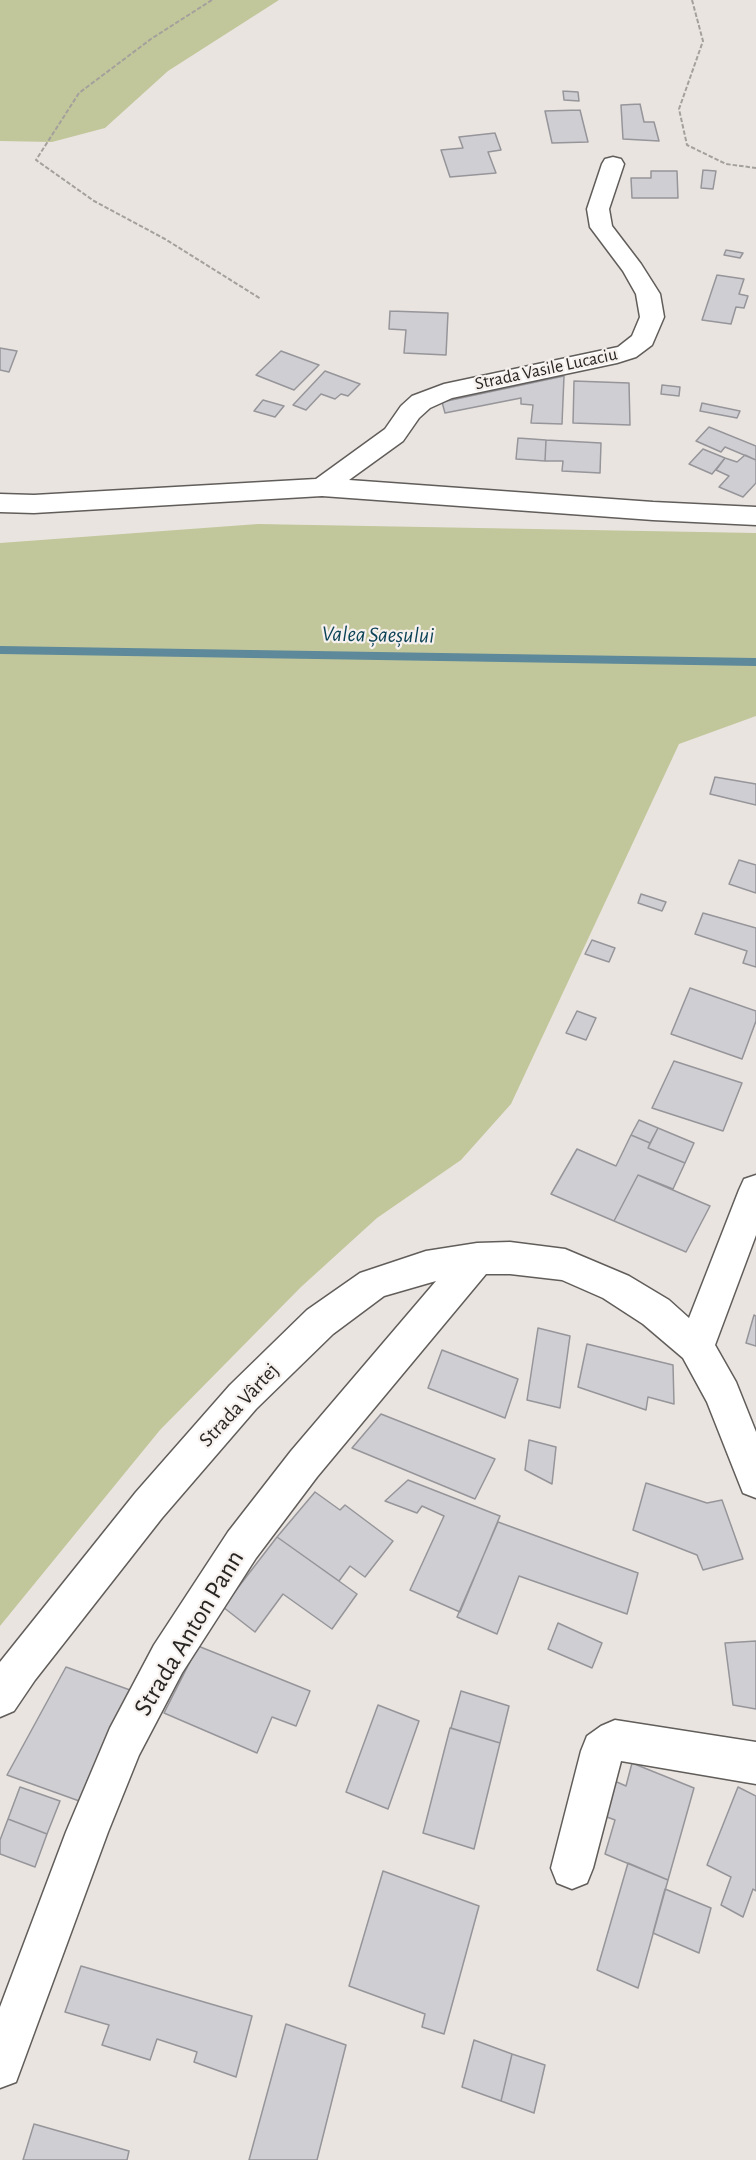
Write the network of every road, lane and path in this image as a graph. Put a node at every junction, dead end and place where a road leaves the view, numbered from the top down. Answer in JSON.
{"nodes":[{"id":1,"x":212,"y":0,"type":"edge"},
{"id":2,"x":692,"y":0,"type":"edge"},
{"id":3,"x":613,"y":164,"type":"dead end"},
{"id":4,"x":756,"y":168,"type":"edge"},
{"id":5,"x":261,"y":299,"type":"dead end"},
{"id":6,"x":322,"y":487,"type":"junction"},
{"id":7,"x":0,"y":503,"type":"edge"},
{"id":8,"x":756,"y":516,"type":"edge"},
{"id":9,"x":756,"y":1190,"type":"edge"},
{"id":10,"x":477,"y":1259,"type":"junction"},
{"id":11,"x":696,"y":1346,"type":"junction"},
{"id":12,"x":756,"y":1480,"type":"edge"},
{"id":13,"x":0,"y":1697,"type":"edge"},
{"id":14,"x":756,"y":1763,"type":"edge"},
{"id":15,"x":572,"y":1868,"type":"dead end"},
{"id":16,"x":0,"y":2066,"type":"edge"}],
"edges":[{"from":1,"to":5,"type":"path"},
{"from":2,"to":4,"type":"path"},
{"from":3,"to":6,"type":"street","name":"Strada Vasile Lucaciu"},
{"from":6,"to":7,"type":"street"},
{"from":6,"to":8,"type":"street"},
{"from":9,"to":11,"type":"street"},
{"from":10,"to":11,"type":"street","name":"Strada Vârtej"},
{"from":10,"to":13,"type":"street","name":"Strada Vârtej"},
{"from":10,"to":16,"type":"street","name":"Strada Anton Pann"},
{"from":11,"to":12,"type":"street"},
{"from":14,"to":15,"type":"street"}]}
